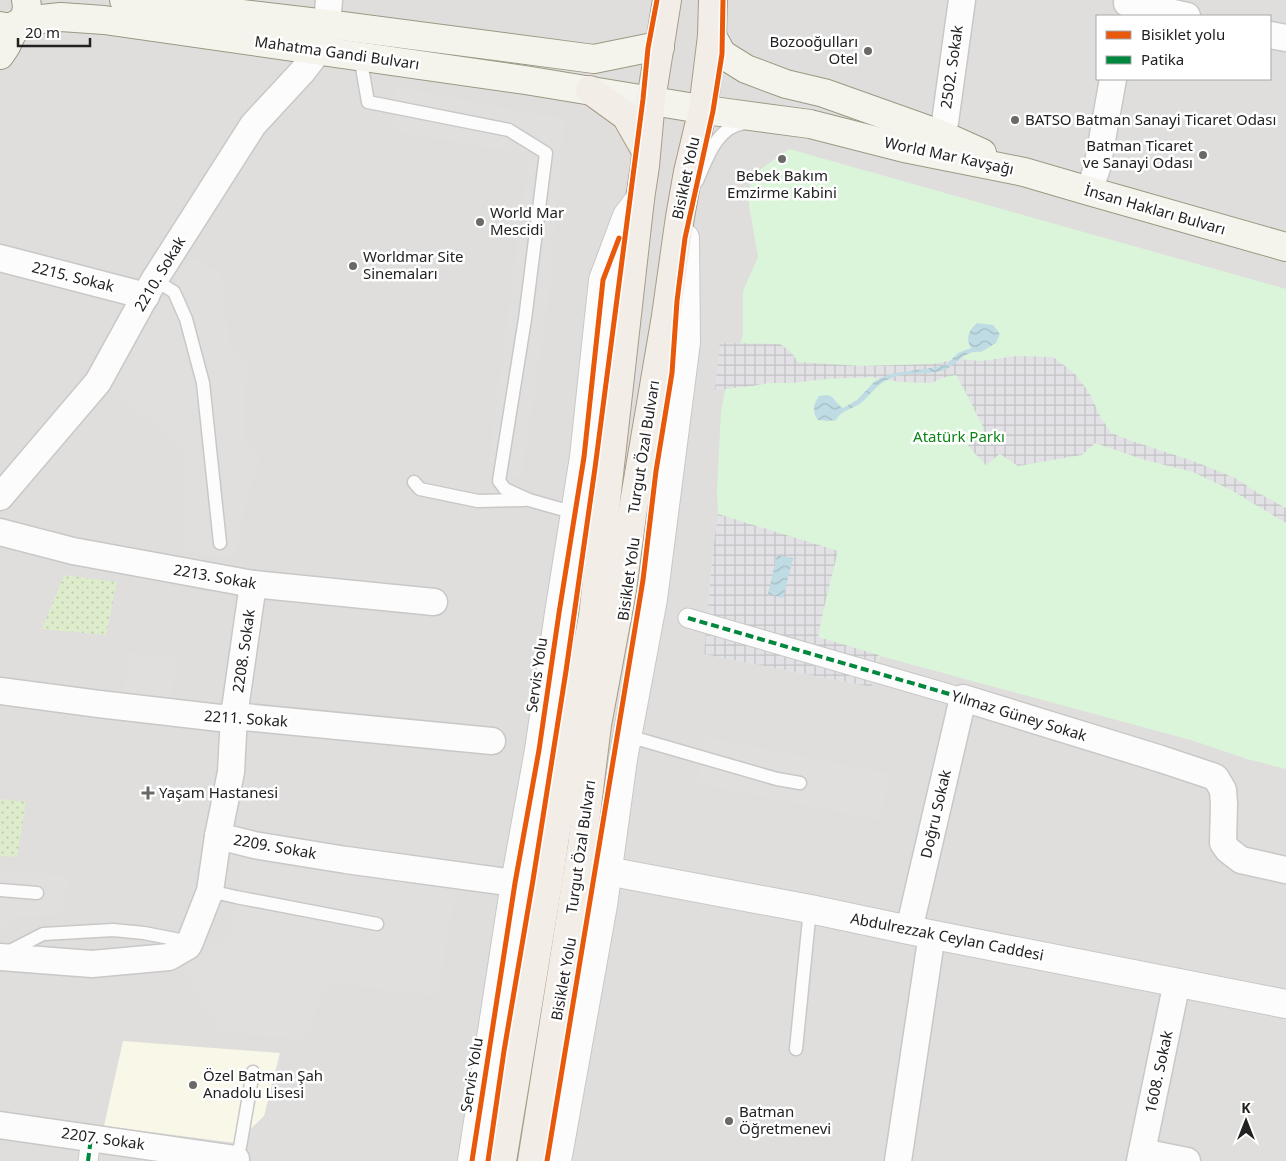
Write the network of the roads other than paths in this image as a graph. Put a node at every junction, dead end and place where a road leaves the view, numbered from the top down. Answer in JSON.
{"nodes":[{"id":1,"x":124,"y":0,"type":"edge"},
{"id":2,"x":668,"y":0,"type":"edge"},
{"id":3,"x":713,"y":0,"type":"edge"},
{"id":4,"x":962,"y":0,"type":"edge"},
{"id":5,"x":1127,"y":6,"type":"edge"},
{"id":6,"x":328,"y":12,"type":"edge"},
{"id":7,"x":1181,"y":15,"type":"edge"},
{"id":8,"x":16,"y":18,"type":"edge"},
{"id":9,"x":1271,"y":35,"type":"edge"},
{"id":10,"x":712,"y":36,"type":"junction"},
{"id":11,"x":1286,"y":38,"type":"edge"},
{"id":12,"x":660,"y":47,"type":"junction"},
{"id":13,"x":319,"y":50,"type":"junction"},
{"id":14,"x":0,"y":55,"type":"edge"},
{"id":15,"x":360,"y":56,"type":"junction"},
{"id":16,"x":1113,"y":80,"type":"edge"},
{"id":17,"x":590,"y":90,"type":"junction"},
{"id":18,"x":651,"y":100,"type":"junction"},
{"id":19,"x":702,"y":109,"type":"junction"},
{"id":20,"x":773,"y":120,"type":"junction"},
{"id":21,"x":942,"y":135,"type":"junction"},
{"id":22,"x":646,"y":151,"type":"junction"},
{"id":23,"x":1024,"y":172,"type":"junction"},
{"id":24,"x":1089,"y":191,"type":"junction"},
{"id":25,"x":640,"y":198,"type":"junction"},
{"id":26,"x":680,"y":217,"type":"junction"},
{"id":27,"x":1286,"y":247,"type":"edge"},
{"id":28,"x":0,"y":258,"type":"edge"},
{"id":29,"x":150,"y":288,"type":"junction"},
{"id":30,"x":414,"y":482,"type":"dead end"},
{"id":31,"x":0,"y":497,"type":"edge"},
{"id":32,"x":529,"y":500,"type":"junction"},
{"id":33,"x":575,"y":513,"type":"junction"},
{"id":34,"x":0,"y":532,"type":"edge"},
{"id":35,"x":220,"y":543,"type":"dead end"},
{"id":36,"x":253,"y":584,"type":"junction"},
{"id":37,"x":434,"y":602,"type":"dead end"},
{"id":38,"x":688,"y":618,"type":"dead end"},
{"id":39,"x":0,"y":690,"type":"edge"},
{"id":40,"x":962,"y":698,"type":"junction"},
{"id":41,"x":234,"y":716,"type":"junction"},
{"id":42,"x":628,"y":736,"type":"junction"},
{"id":43,"x":492,"y":741,"type":"dead end"},
{"id":44,"x":800,"y":783,"type":"dead end"},
{"id":45,"x":218,"y":836,"type":"junction"},
{"id":46,"x":1286,"y":870,"type":"edge"},
{"id":47,"x":607,"y":871,"type":"junction"},
{"id":48,"x":515,"y":883,"type":"junction"},
{"id":49,"x":0,"y":890,"type":"edge"},
{"id":50,"x":210,"y":891,"type":"junction"},
{"id":51,"x":37,"y":893,"type":"dead end"},
{"id":52,"x":810,"y":909,"type":"junction"},
{"id":53,"x":377,"y":924,"type":"dead end"},
{"id":54,"x":921,"y":932,"type":"junction"},
{"id":55,"x":0,"y":957,"type":"edge"},
{"id":56,"x":1177,"y":982,"type":"junction"},
{"id":57,"x":1286,"y":1004,"type":"edge"},
{"id":58,"x":796,"y":1049,"type":"dead end"},
{"id":59,"x":253,"y":1072,"type":"dead end"},
{"id":60,"x":0,"y":1125,"type":"edge"},
{"id":61,"x":89,"y":1149,"type":"edge"},
{"id":62,"x":237,"y":1156,"type":"edge"},
{"id":63,"x":1141,"y":1157,"type":"edge"},
{"id":64,"x":472,"y":1161,"type":"edge"},
{"id":65,"x":502,"y":1161,"type":"edge"},
{"id":66,"x":532,"y":1161,"type":"edge"},
{"id":67,"x":558,"y":1161,"type":"edge"},
{"id":68,"x":898,"y":1161,"type":"edge"},
{"id":69,"x":1187,"y":1161,"type":"edge"}],
"edges":[{"from":1,"to":6,"type":"main road","name":"Mahatma Gandi Bulvarı"},
{"from":2,"to":12,"type":"main road","name":"Turgut Özal Bulvarı"},
{"from":3,"to":10,"type":"main road","name":"Turgut Özal Bulvarı"},
{"from":4,"to":21,"type":"street","name":"2502. Sokak"},
{"from":5,"to":7,"type":"street"},
{"from":6,"to":12,"type":"main road","name":"Mahatma Gandi Bulvarı"},
{"from":8,"to":13,"type":"main road","name":"Mahatma Gandi Bulvarı"},
{"from":8,"to":14,"type":"main road"},
{"from":9,"to":11,"type":"street"},
{"from":10,"to":19,"type":"main road","name":"Turgut Özal Bulvarı"},
{"from":10,"to":21,"type":"main road","name":"World Mar Kavşağı"},
{"from":12,"to":18,"type":"main road","name":"Turgut Özal Bulvarı"},
{"from":13,"to":15,"type":"main road","name":"Mahatma Gandi Bulvarı"},
{"from":13,"to":29,"type":"street","name":"2210. Sokak"},
{"from":15,"to":17,"type":"main road","name":"Mahatma Gandi Bulvarı"},
{"from":15,"to":32,"type":"lane"},
{"from":16,"to":24,"type":"street"},
{"from":17,"to":18,"type":"main road","name":"Mahatma Gandi Bulvarı"},
{"from":17,"to":22,"type":"main road"},
{"from":18,"to":19,"type":"main road","name":"World Mar Kavşağı"},
{"from":18,"to":22,"type":"main road","name":"Turgut Özal Bulvarı"},
{"from":19,"to":20,"type":"main road","name":"World Mar Kavşağı"},
{"from":19,"to":26,"type":"main road","name":"Turgut Özal Bulvarı"},
{"from":20,"to":23,"type":"main road","name":"World Mar Kavşağı"},
{"from":20,"to":26,"type":"lane"},
{"from":21,"to":23,"type":"main road","name":"World Mar Kavşağı"},
{"from":22,"to":25,"type":"main road","name":"Turgut Özal Bulvarı"},
{"from":23,"to":24,"type":"main road","name":"İnsan Hakları Bulvarı"},
{"from":24,"to":27,"type":"main road","name":"İnsan Hakları Bulvarı"},
{"from":25,"to":33,"type":"street","name":"Servis Yolu"},
{"from":25,"to":65,"type":"main road","name":"Turgut Özal Bulvarı"},
{"from":26,"to":42,"type":"street"},
{"from":26,"to":66,"type":"main road","name":"Turgut Özal Bulvarı"},
{"from":28,"to":29,"type":"street","name":"2215. Sokak"},
{"from":29,"to":31,"type":"street","name":"2210. Sokak"},
{"from":29,"to":35,"type":"lane"},
{"from":30,"to":32,"type":"lane"},
{"from":32,"to":33,"type":"lane"},
{"from":33,"to":48,"type":"street","name":"Servis Yolu"},
{"from":34,"to":36,"type":"street","name":"2213. Sokak"},
{"from":36,"to":37,"type":"street","name":"2213. Sokak"},
{"from":36,"to":41,"type":"street","name":"2208. Sokak"},
{"from":38,"to":40,"type":"street","name":"Yılmaz Güney Sokak"},
{"from":39,"to":41,"type":"street","name":"2211. Sokak"},
{"from":40,"to":46,"type":"street","name":"Yılmaz Güney Sokak"},
{"from":40,"to":54,"type":"street","name":"Doğru Sokak"},
{"from":41,"to":43,"type":"street","name":"2211. Sokak"},
{"from":41,"to":45,"type":"street","name":"2208. Sokak"},
{"from":42,"to":44,"type":"lane"},
{"from":42,"to":47,"type":"street"},
{"from":45,"to":48,"type":"street","name":"2209. Sokak"},
{"from":45,"to":50,"type":"street","name":"2209. Sokak"},
{"from":47,"to":52,"type":"street","name":"Abdulrezzak Ceylan Caddesi"},
{"from":47,"to":67,"type":"street"},
{"from":48,"to":64,"type":"street","name":"Servis Yolu"},
{"from":49,"to":51,"type":"lane"},
{"from":50,"to":53,"type":"lane"},
{"from":50,"to":55,"type":"street","name":"2209. Sokak"},
{"from":52,"to":54,"type":"street","name":"Abdulrezzak Ceylan Caddesi"},
{"from":52,"to":58,"type":"lane"},
{"from":54,"to":56,"type":"street","name":"Abdulrezzak Ceylan Caddesi"},
{"from":54,"to":68,"type":"street","name":"Doğru Sokak"},
{"from":56,"to":57,"type":"street","name":"Abdulrezzak Ceylan Caddesi"},
{"from":56,"to":63,"type":"street","name":"1608. Sokak"},
{"from":59,"to":62,"type":"lane"},
{"from":60,"to":61,"type":"street","name":"2207. Sokak"},
{"from":61,"to":62,"type":"street","name":"2207. Sokak"},
{"from":63,"to":69,"type":"street"}]}
